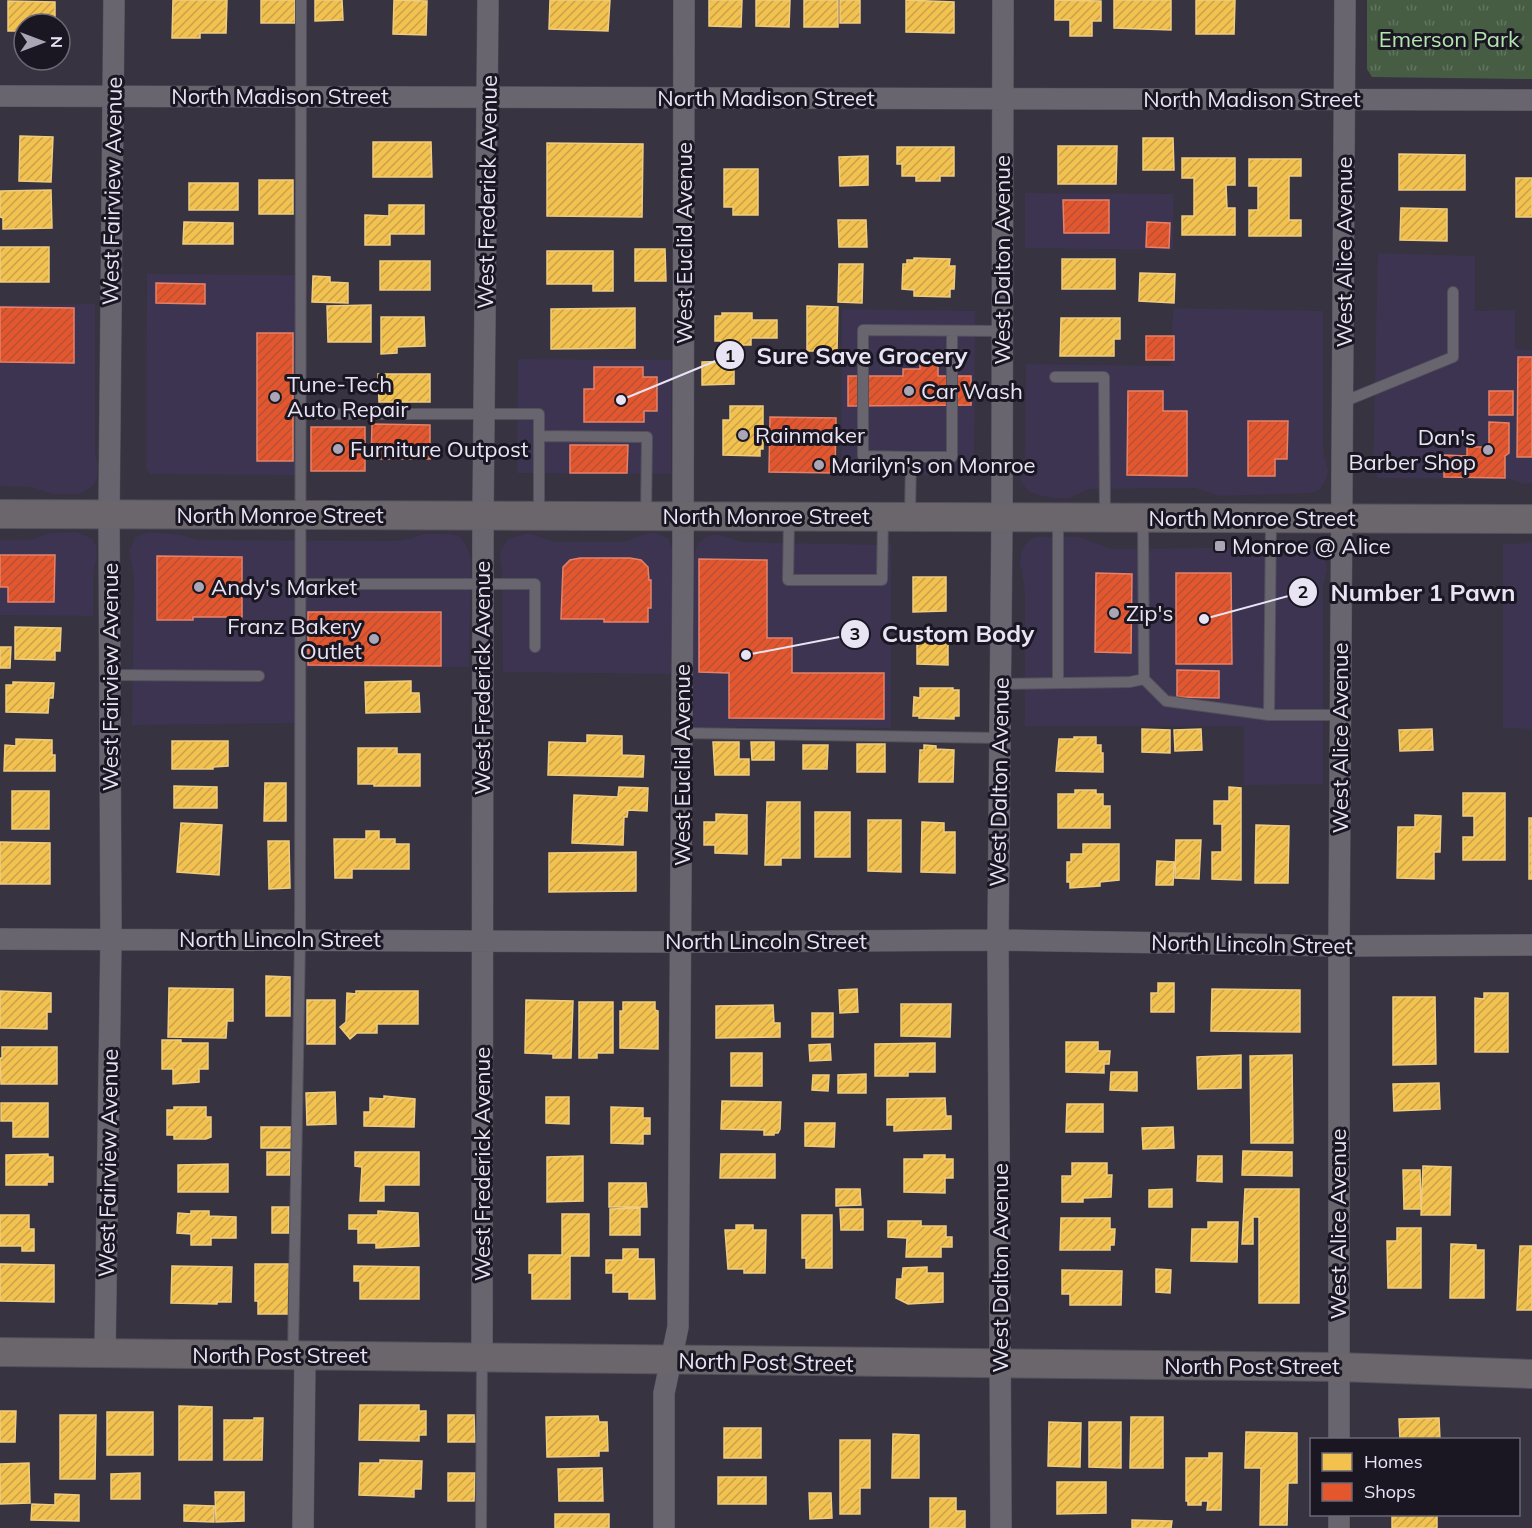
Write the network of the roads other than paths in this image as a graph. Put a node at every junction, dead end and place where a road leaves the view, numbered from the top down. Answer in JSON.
{"nodes":[{"id":1,"x":114,"y":0,"type":"edge"},
{"id":2,"x":301,"y":0,"type":"edge"},
{"id":3,"x":488,"y":0,"type":"edge"},
{"id":4,"x":684,"y":0,"type":"edge"},
{"id":5,"x":1003,"y":0,"type":"edge"},
{"id":6,"x":1345,"y":0,"type":"edge"},
{"id":7,"x":0,"y":96,"type":"edge"},
{"id":8,"x":113,"y":96,"type":"junction"},
{"id":9,"x":301,"y":96,"type":"junction"},
{"id":10,"x":488,"y":96,"type":"junction"},
{"id":11,"x":684,"y":98,"type":"junction"},
{"id":12,"x":1003,"y":99,"type":"junction"},
{"id":13,"x":1344,"y":100,"type":"junction"},
{"id":14,"x":1532,"y":100,"type":"edge"},
{"id":15,"x":1453,"y":292,"type":"dead end"},
{"id":16,"x":952,"y":331,"type":"junction"},
{"id":17,"x":1002,"y":331,"type":"junction"},
{"id":18,"x":1055,"y":377,"type":"dead end"},
{"id":19,"x":1343,"y":402,"type":"junction"},
{"id":20,"x":301,"y":414,"type":"junction"},
{"id":21,"x":484,"y":414,"type":"junction"},
{"id":22,"x":539,"y":436,"type":"junction"},
{"id":23,"x":911,"y":457,"type":"junction"},
{"id":24,"x":0,"y":514,"type":"edge"},
{"id":25,"x":109,"y":515,"type":"junction"},
{"id":26,"x":301,"y":515,"type":"junction"},
{"id":27,"x":646,"y":515,"type":"junction"},
{"id":28,"x":683,"y":515,"type":"junction"},
{"id":29,"x":483,"y":516,"type":"junction"},
{"id":30,"x":539,"y":516,"type":"junction"},
{"id":31,"x":789,"y":516,"type":"junction"},
{"id":32,"x":897,"y":516,"type":"junction"},
{"id":33,"x":1002,"y":517,"type":"junction"},
{"id":34,"x":1058,"y":517,"type":"junction"},
{"id":35,"x":1105,"y":517,"type":"junction"},
{"id":36,"x":1143,"y":517,"type":"junction"},
{"id":37,"x":1271,"y":518,"type":"junction"},
{"id":38,"x":1342,"y":518,"type":"junction"},
{"id":39,"x":1532,"y":519,"type":"edge"},
{"id":40,"x":483,"y":583,"type":"junction"},
{"id":41,"x":301,"y":584,"type":"junction"},
{"id":42,"x":535,"y":647,"type":"dead end"},
{"id":43,"x":109,"y":675,"type":"junction"},
{"id":44,"x":259,"y":676,"type":"dead end"},
{"id":45,"x":1144,"y":679,"type":"junction"},
{"id":46,"x":1058,"y":683,"type":"junction"},
{"id":47,"x":1000,"y":684,"type":"junction"},
{"id":48,"x":1269,"y":715,"type":"junction"},
{"id":49,"x":1340,"y":715,"type":"junction"},
{"id":50,"x":682,"y":733,"type":"junction"},
{"id":51,"x":1000,"y":738,"type":"junction"},
{"id":52,"x":111,"y":938,"type":"junction"},
{"id":53,"x":0,"y":939,"type":"edge"},
{"id":54,"x":300,"y":939,"type":"junction"},
{"id":55,"x":998,"y":940,"type":"junction"},
{"id":56,"x":481,"y":941,"type":"junction"},
{"id":57,"x":681,"y":942,"type":"junction"},
{"id":58,"x":1532,"y":945,"type":"edge"},
{"id":59,"x":1339,"y":946,"type":"junction"},
{"id":60,"x":0,"y":1352,"type":"edge"},
{"id":61,"x":105,"y":1353,"type":"junction"},
{"id":62,"x":299,"y":1355,"type":"junction"},
{"id":63,"x":482,"y":1356,"type":"junction"},
{"id":64,"x":671,"y":1360,"type":"junction"},
{"id":65,"x":1001,"y":1364,"type":"junction"},
{"id":66,"x":1339,"y":1366,"type":"junction"},
{"id":67,"x":1532,"y":1374,"type":"edge"},
{"id":68,"x":1339,"y":1438,"type":"edge"},
{"id":69,"x":303,"y":1528,"type":"edge"},
{"id":70,"x":481,"y":1528,"type":"edge"},
{"id":71,"x":664,"y":1528,"type":"edge"},
{"id":72,"x":1001,"y":1528,"type":"edge"}],
"edges":[{"from":1,"to":8,"type":"street","name":"West Fairview Avenue"},
{"from":2,"to":9,"type":"lane"},
{"from":3,"to":10,"type":"street","name":"West Frederick Avenue"},
{"from":4,"to":11,"type":"street","name":"West Euclid Avenue"},
{"from":5,"to":12,"type":"street","name":"West Dalton Avenue"},
{"from":6,"to":13,"type":"street","name":"West Alice Avenue"},
{"from":7,"to":8,"type":"street","name":"North Madison Street"},
{"from":8,"to":9,"type":"street","name":"North Madison Street"},
{"from":8,"to":25,"type":"street","name":"West Fairview Avenue"},
{"from":9,"to":10,"type":"street","name":"North Madison Street"},
{"from":9,"to":20,"type":"lane"},
{"from":10,"to":11,"type":"street","name":"North Madison Street"},
{"from":10,"to":21,"type":"street","name":"West Frederick Avenue"},
{"from":11,"to":12,"type":"street","name":"North Madison Street"},
{"from":11,"to":28,"type":"street","name":"West Euclid Avenue"},
{"from":12,"to":13,"type":"street","name":"North Madison Street"},
{"from":12,"to":17,"type":"street","name":"West Dalton Avenue"},
{"from":13,"to":14,"type":"street","name":"North Madison Street"},
{"from":13,"to":19,"type":"street","name":"West Alice Avenue"},
{"from":15,"to":19,"type":"lane"},
{"from":16,"to":17,"type":"lane"},
{"from":16,"to":23,"type":"lane"},
{"from":16,"to":23,"type":"lane"},
{"from":17,"to":33,"type":"street","name":"West Dalton Avenue"},
{"from":18,"to":35,"type":"lane"},
{"from":19,"to":38,"type":"street","name":"West Alice Avenue"},
{"from":20,"to":21,"type":"lane"},
{"from":20,"to":26,"type":"lane"},
{"from":21,"to":22,"type":"lane"},
{"from":21,"to":29,"type":"street","name":"West Frederick Avenue"},
{"from":22,"to":27,"type":"lane"},
{"from":22,"to":30,"type":"lane"},
{"from":23,"to":32,"type":"lane"},
{"from":24,"to":25,"type":"main road","name":"North Monroe Street"},
{"from":25,"to":26,"type":"main road","name":"North Monroe Street"},
{"from":25,"to":43,"type":"street","name":"West Fairview Avenue"},
{"from":26,"to":29,"type":"main road","name":"North Monroe Street"},
{"from":26,"to":41,"type":"lane"},
{"from":27,"to":28,"type":"main road","name":"North Monroe Street"},
{"from":27,"to":30,"type":"main road","name":"North Monroe Street"},
{"from":28,"to":31,"type":"main road","name":"North Monroe Street"},
{"from":28,"to":50,"type":"street","name":"West Euclid Avenue"},
{"from":29,"to":30,"type":"main road","name":"North Monroe Street"},
{"from":29,"to":40,"type":"street","name":"West Frederick Avenue"},
{"from":31,"to":32,"type":"main road","name":"North Monroe Street"},
{"from":31,"to":32,"type":"lane"},
{"from":32,"to":33,"type":"main road","name":"North Monroe Street"},
{"from":33,"to":34,"type":"main road","name":"North Monroe Street"},
{"from":33,"to":47,"type":"street","name":"West Dalton Avenue"},
{"from":34,"to":35,"type":"main road","name":"North Monroe Street"},
{"from":34,"to":46,"type":"lane"},
{"from":35,"to":36,"type":"main road","name":"North Monroe Street"},
{"from":36,"to":37,"type":"main road","name":"North Monroe Street"},
{"from":36,"to":45,"type":"lane"},
{"from":37,"to":38,"type":"main road","name":"North Monroe Street"},
{"from":37,"to":48,"type":"lane"},
{"from":38,"to":39,"type":"main road","name":"North Monroe Street"},
{"from":38,"to":49,"type":"street","name":"West Alice Avenue"},
{"from":40,"to":41,"type":"lane"},
{"from":40,"to":42,"type":"lane"},
{"from":40,"to":56,"type":"street","name":"West Frederick Avenue"},
{"from":41,"to":54,"type":"lane"},
{"from":43,"to":44,"type":"lane"},
{"from":43,"to":52,"type":"street","name":"West Fairview Avenue"},
{"from":45,"to":46,"type":"lane"},
{"from":45,"to":48,"type":"lane"},
{"from":46,"to":47,"type":"lane"},
{"from":47,"to":51,"type":"street","name":"West Dalton Avenue"},
{"from":48,"to":49,"type":"lane"},
{"from":49,"to":59,"type":"street","name":"West Alice Avenue"},
{"from":50,"to":51,"type":"lane"},
{"from":50,"to":57,"type":"street","name":"West Euclid Avenue"},
{"from":51,"to":55,"type":"street","name":"West Dalton Avenue"},
{"from":52,"to":53,"type":"street","name":"North Lincoln Street"},
{"from":52,"to":54,"type":"street","name":"North Lincoln Street"},
{"from":52,"to":61,"type":"street","name":"West Fairview Avenue"},
{"from":54,"to":56,"type":"street","name":"North Lincoln Street"},
{"from":54,"to":62,"type":"lane"},
{"from":55,"to":57,"type":"street","name":"North Lincoln Street"},
{"from":55,"to":59,"type":"street","name":"North Lincoln Street"},
{"from":55,"to":65,"type":"street","name":"West Dalton Avenue"},
{"from":56,"to":57,"type":"street","name":"North Lincoln Street"},
{"from":56,"to":63,"type":"street","name":"West Frederick Avenue"},
{"from":57,"to":64,"type":"street","name":"West Euclid Avenue"},
{"from":58,"to":59,"type":"street","name":"North Lincoln Street"},
{"from":59,"to":66,"type":"street","name":"West Alice Avenue"},
{"from":60,"to":61,"type":"main road","name":"North Post Street"},
{"from":61,"to":62,"type":"main road","name":"North Post Street"},
{"from":62,"to":63,"type":"main road","name":"North Post Street"},
{"from":62,"to":69,"type":"street"},
{"from":63,"to":64,"type":"main road","name":"North Post Street"},
{"from":63,"to":70,"type":"lane"},
{"from":64,"to":65,"type":"main road","name":"North Post Street"},
{"from":64,"to":71,"type":"street","name":"West Euclid Avenue"},
{"from":65,"to":66,"type":"main road","name":"North Post Street"},
{"from":65,"to":72,"type":"street","name":"West Dalton Avenue"},
{"from":66,"to":67,"type":"main road","name":"North Post Street"},
{"from":66,"to":68,"type":"street","name":"West Alice Avenue"}]}
